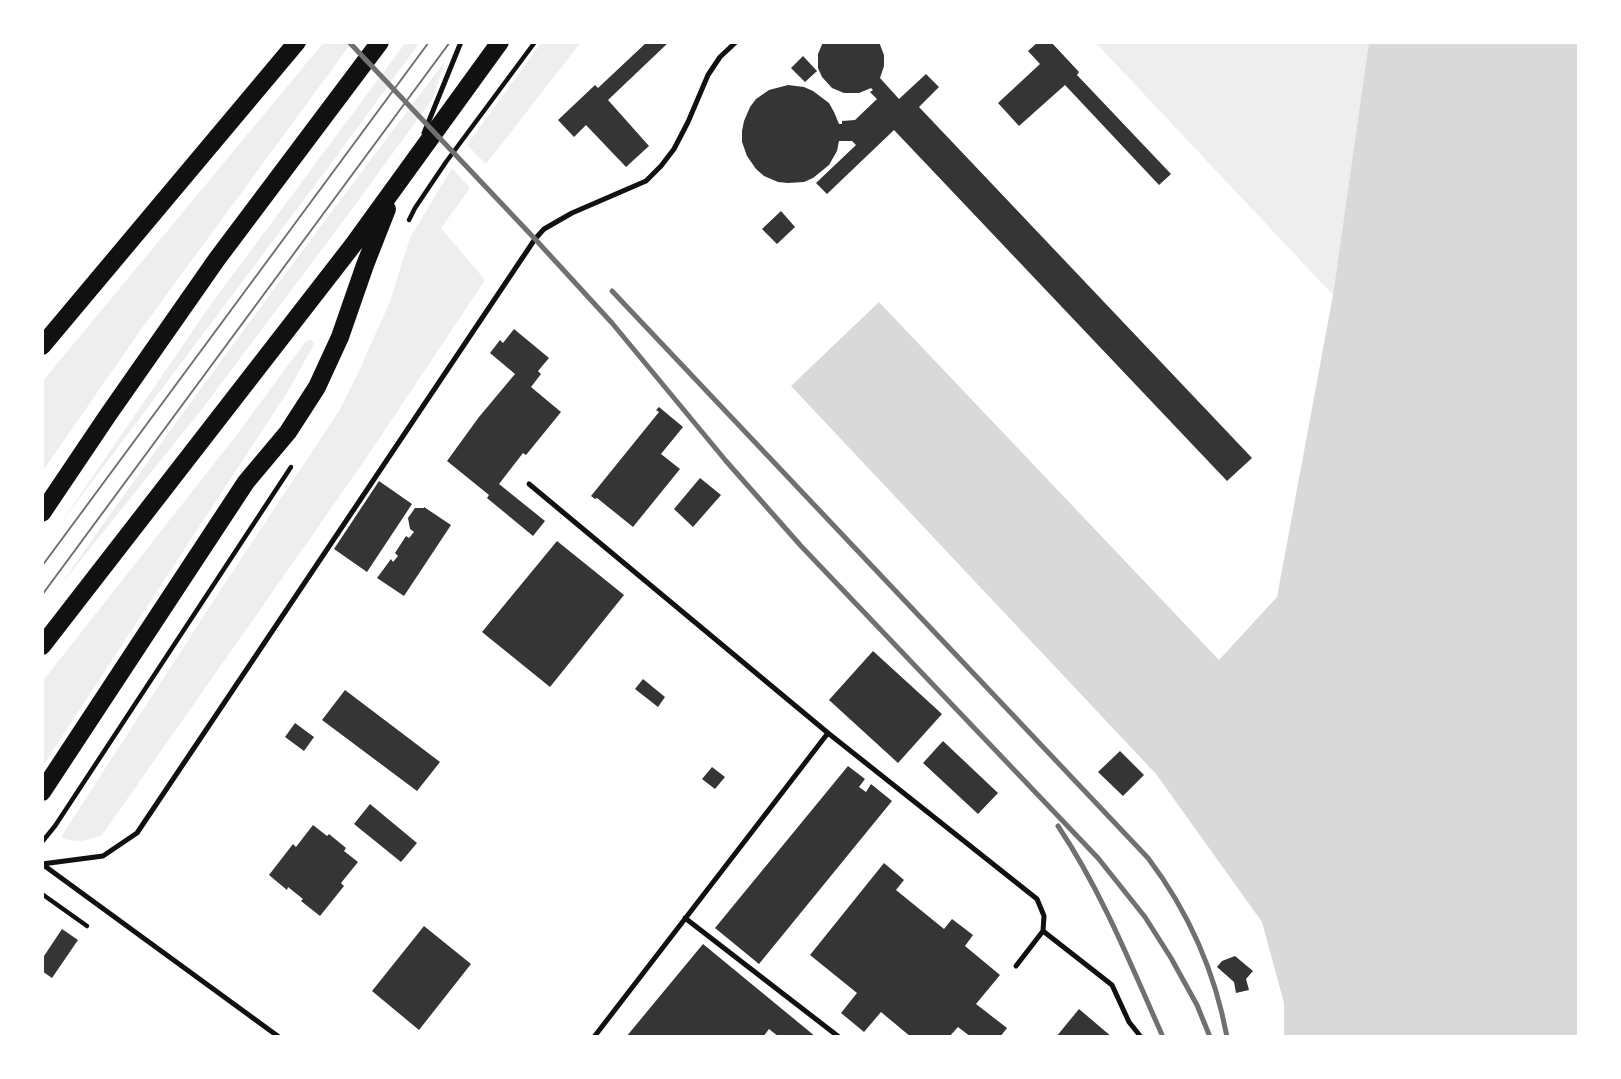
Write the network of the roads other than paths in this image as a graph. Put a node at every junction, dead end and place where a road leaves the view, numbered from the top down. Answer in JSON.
{"nodes":[{"id":1,"x":297,"y":42,"type":"edge"},
{"id":2,"x":461,"y":42,"type":"edge"},
{"id":3,"x":499,"y":42,"type":"edge"},
{"id":4,"x":736,"y":42,"type":"edge"},
{"id":5,"x":377,"y":45,"type":"edge"},
{"id":6,"x":438,"y":115,"type":"junction"},
{"id":7,"x":405,"y":171,"type":"junction"},
{"id":8,"x":42,"y":346,"type":"edge"},
{"id":9,"x":529,"y":484,"type":"dead end"},
{"id":10,"x":42,"y":513,"type":"edge"},
{"id":11,"x":42,"y":646,"type":"edge"},
{"id":12,"x":828,"y":733,"type":"junction"},
{"id":13,"x":42,"y":792,"type":"edge"},
{"id":14,"x":42,"y":864,"type":"edge"},
{"id":15,"x":685,"y":918,"type":"junction"},
{"id":16,"x":1043,"y":931,"type":"junction"},
{"id":17,"x":1016,"y":966,"type":"dead end"},
{"id":18,"x":279,"y":1037,"type":"edge"},
{"id":19,"x":594,"y":1037,"type":"edge"},
{"id":20,"x":839,"y":1037,"type":"edge"},
{"id":21,"x":1141,"y":1037,"type":"edge"}],
"edges":[{"from":1,"to":8,"type":"main road"},
{"from":2,"to":6,"type":"lane"},
{"from":3,"to":6,"type":"main road"},
{"from":4,"to":14,"type":"lane"},
{"from":5,"to":10,"type":"main road"},
{"from":6,"to":7,"type":"main road"},
{"from":7,"to":11,"type":"main road"},
{"from":7,"to":13,"type":"main road"},
{"from":9,"to":12,"type":"lane"},
{"from":12,"to":15,"type":"lane"},
{"from":12,"to":16,"type":"lane"},
{"from":14,"to":18,"type":"lane"},
{"from":15,"to":19,"type":"lane"},
{"from":15,"to":20,"type":"lane"},
{"from":16,"to":17,"type":"lane"},
{"from":16,"to":21,"type":"lane"}]}
